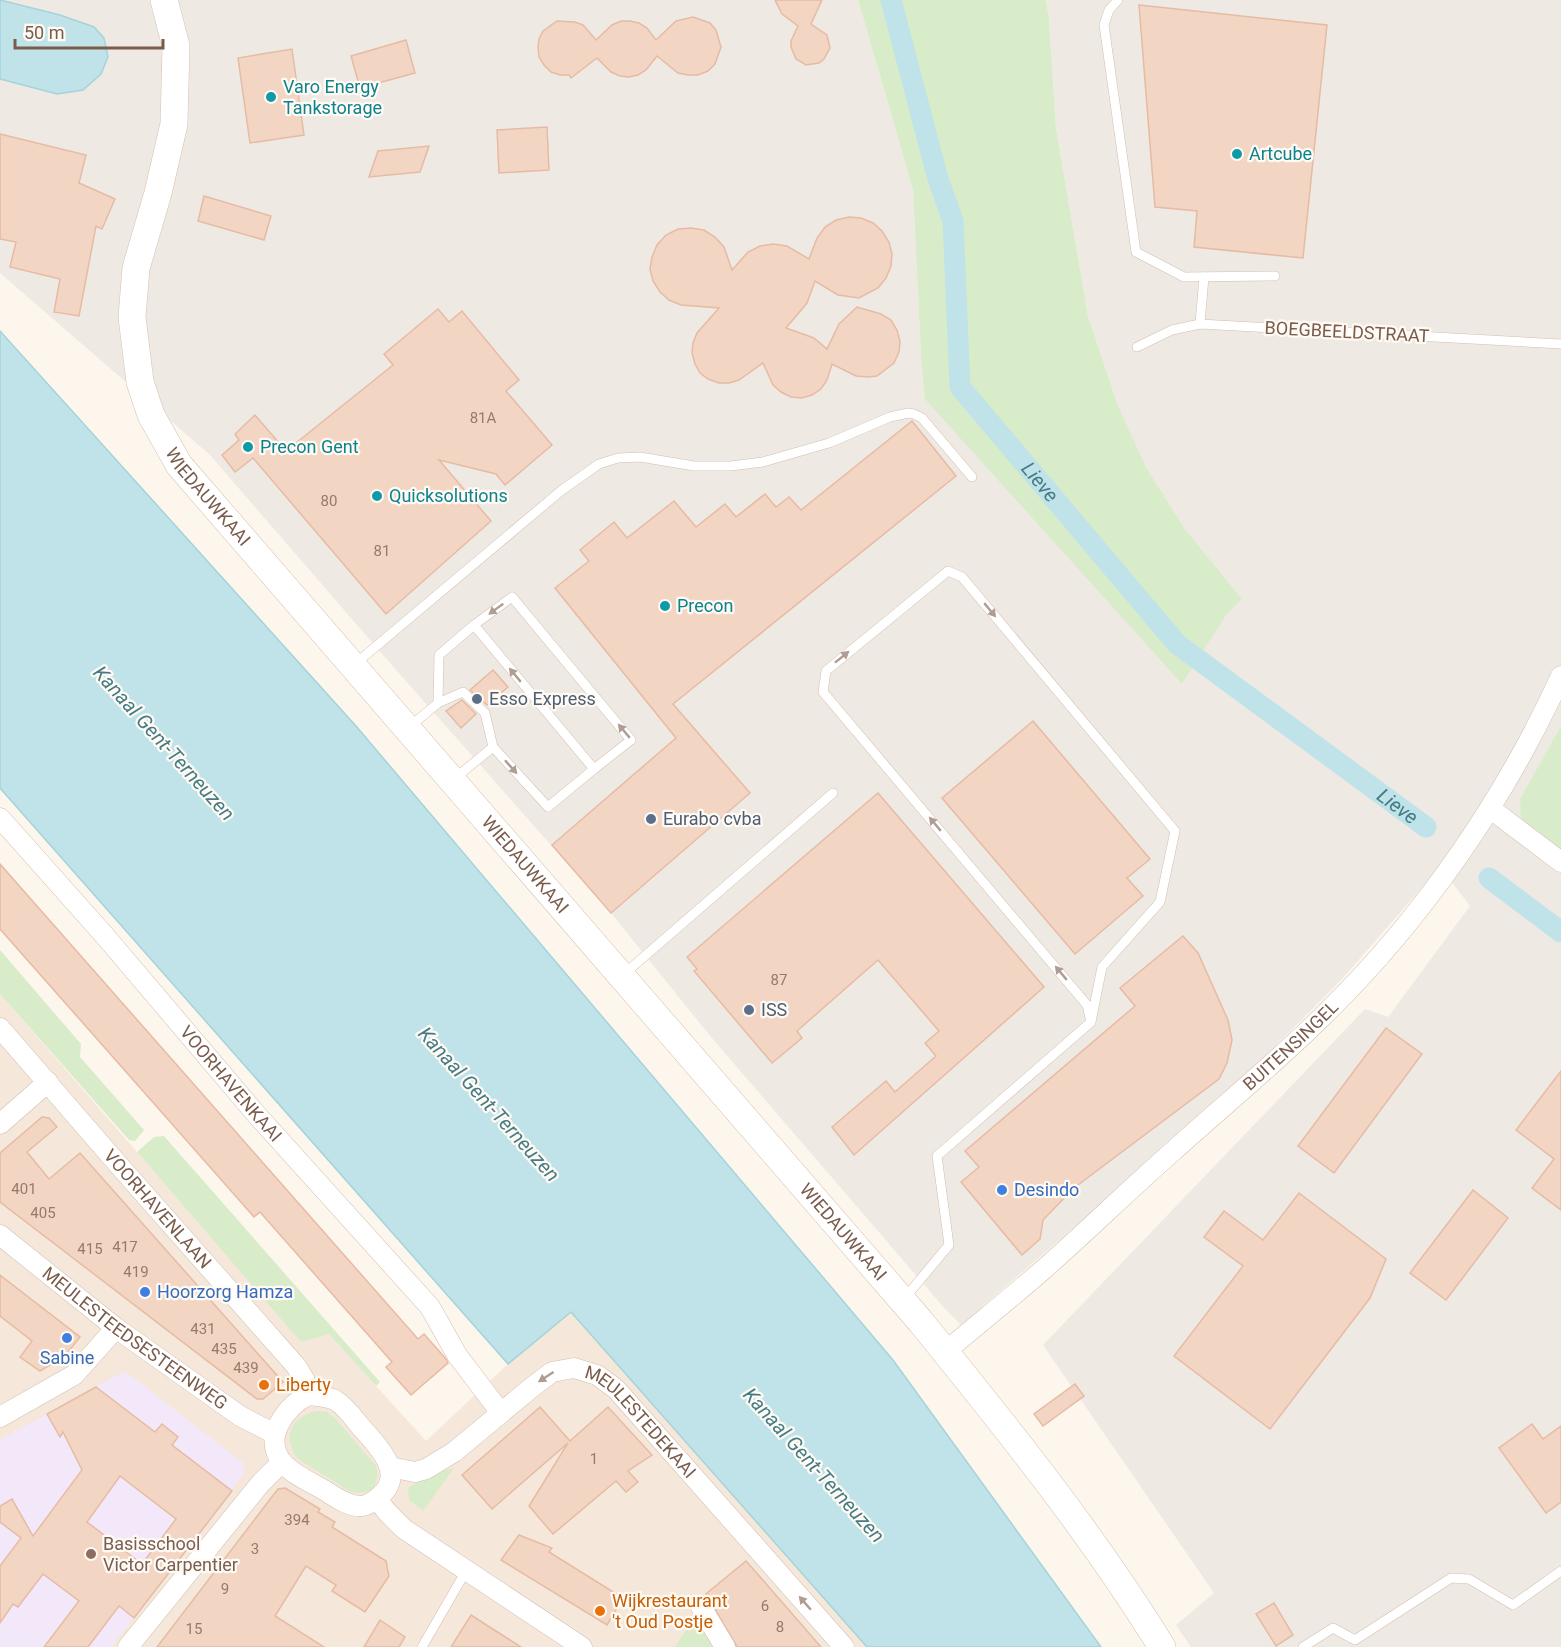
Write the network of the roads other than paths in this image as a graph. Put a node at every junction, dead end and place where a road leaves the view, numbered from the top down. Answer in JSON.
{"nodes":[{"id":1,"x":164,"y":0,"type":"edge"},
{"id":2,"x":1118,"y":0,"type":"edge"},
{"id":3,"x":1275,"y":276,"type":"dead end"},
{"id":4,"x":1204,"y":277,"type":"junction"},
{"id":5,"x":1200,"y":324,"type":"junction"},
{"id":6,"x":1561,"y":344,"type":"edge"},
{"id":7,"x":1137,"y":347,"type":"dead end"},
{"id":8,"x":972,"y":477,"type":"dead end"},
{"id":9,"x":474,"y":625,"type":"junction"},
{"id":10,"x":353,"y":666,"type":"junction"},
{"id":11,"x":1561,"y":676,"type":"edge"},
{"id":12,"x":438,"y":703,"type":"junction"},
{"id":13,"x":407,"y":729,"type":"junction"},
{"id":14,"x":493,"y":747,"type":"junction"},
{"id":15,"x":594,"y":769,"type":"junction"},
{"id":16,"x":452,"y":781,"type":"junction"},
{"id":17,"x":833,"y":793,"type":"dead end"},
{"id":18,"x":1491,"y":809,"type":"junction"},
{"id":19,"x":0,"y":818,"type":"edge"},
{"id":20,"x":1561,"y":862,"type":"edge"},
{"id":21,"x":621,"y":976,"type":"junction"},
{"id":22,"x":1091,"y":1022,"type":"junction"},
{"id":23,"x":0,"y":1028,"type":"edge"},
{"id":24,"x":48,"y":1082,"type":"junction"},
{"id":25,"x":0,"y":1124,"type":"edge"},
{"id":26,"x":0,"y":1235,"type":"edge"},
{"id":27,"x":902,"y":1301,"type":"junction"},
{"id":28,"x":116,"y":1328,"type":"junction"},
{"id":29,"x":945,"y":1352,"type":"junction"},
{"id":30,"x":308,"y":1395,"type":"junction"},
{"id":31,"x":496,"y":1408,"type":"junction"},
{"id":32,"x":0,"y":1417,"type":"edge"},
{"id":33,"x":275,"y":1434,"type":"junction"},
{"id":34,"x":282,"y":1462,"type":"junction"},
{"id":35,"x":390,"y":1467,"type":"junction"},
{"id":36,"x":377,"y":1499,"type":"junction"},
{"id":37,"x":466,"y":1571,"type":"junction"},
{"id":38,"x":1561,"y":1571,"type":"edge"},
{"id":39,"x":701,"y":1607,"type":"dead end"},
{"id":40,"x":128,"y":1647,"type":"edge"},
{"id":41,"x":422,"y":1647,"type":"edge"},
{"id":42,"x":582,"y":1647,"type":"edge"},
{"id":43,"x":725,"y":1647,"type":"edge"},
{"id":44,"x":844,"y":1647,"type":"edge"},
{"id":45,"x":1162,"y":1647,"type":"edge"},
{"id":46,"x":1303,"y":1647,"type":"edge"}],
"edges":[{"from":1,"to":10,"type":"main road","name":"WIEDAUWKAAI"},
{"from":2,"to":4,"type":"lane"},
{"from":3,"to":4,"type":"lane"},
{"from":4,"to":5,"type":"lane"},
{"from":5,"to":6,"type":"lane","name":"BOEGBEELDSTRAAT"},
{"from":5,"to":7,"type":"lane","name":"BOEGBEELDSTRAAT"},
{"from":8,"to":10,"type":"lane"},
{"from":9,"to":12,"type":"lane"},
{"from":15,"to":9,"type":"lane","one_way":true},
{"from":15,"to":9,"type":"lane","one_way":true},
{"from":10,"to":13,"type":"main road","name":"WIEDAUWKAAI"},
{"from":11,"to":18,"type":"street","name":"BUITENSINGEL"},
{"from":12,"to":13,"type":"lane"},
{"from":12,"to":14,"type":"lane"},
{"from":13,"to":16,"type":"main road","name":"WIEDAUWKAAI"},
{"from":14,"to":15,"type":"lane","one_way":true},
{"from":14,"to":16,"type":"lane"},
{"from":16,"to":21,"type":"main road","name":"WIEDAUWKAAI"},
{"from":17,"to":21,"type":"lane"},
{"from":18,"to":20,"type":"street"},
{"from":18,"to":29,"type":"street","name":"BUITENSINGEL"},
{"from":19,"to":31,"type":"street","name":"VOORHAVENKAAI"},
{"from":21,"to":27,"type":"main road","name":"WIEDAUWKAAI"},
{"from":22,"to":22,"type":"lane","one_way":true},
{"from":22,"to":27,"type":"lane"},
{"from":23,"to":24,"type":"street","name":"VOORHAVENLAAN"},
{"from":24,"to":25,"type":"street"},
{"from":24,"to":30,"type":"street","name":"VOORHAVENLAAN"},
{"from":26,"to":28,"type":"street","name":"MEULESTEEDSESTEENWEG"},
{"from":27,"to":29,"type":"main road","name":"WIEDAUWKAAI"},
{"from":28,"to":32,"type":"street"},
{"from":28,"to":33,"type":"street","name":"MEULESTEEDSESTEENWEG"},
{"from":29,"to":45,"type":"main road","name":"WIEDAUWKAAI"},
{"from":30,"to":33,"type":"street"},
{"from":30,"to":35,"type":"street"},
{"from":31,"to":35,"type":"street","name":"MEULESTEDEKAAI"},
{"from":44,"to":31,"type":"street","name":"MEULESTEDEKAAI","one_way":true},
{"from":33,"to":34,"type":"street"},
{"from":34,"to":36,"type":"street"},
{"from":34,"to":40,"type":"street"},
{"from":35,"to":36,"type":"street"},
{"from":36,"to":37,"type":"street"},
{"from":37,"to":41,"type":"lane"},
{"from":37,"to":42,"type":"street"},
{"from":38,"to":46,"type":"lane"},
{"from":39,"to":43,"type":"street"}]}
